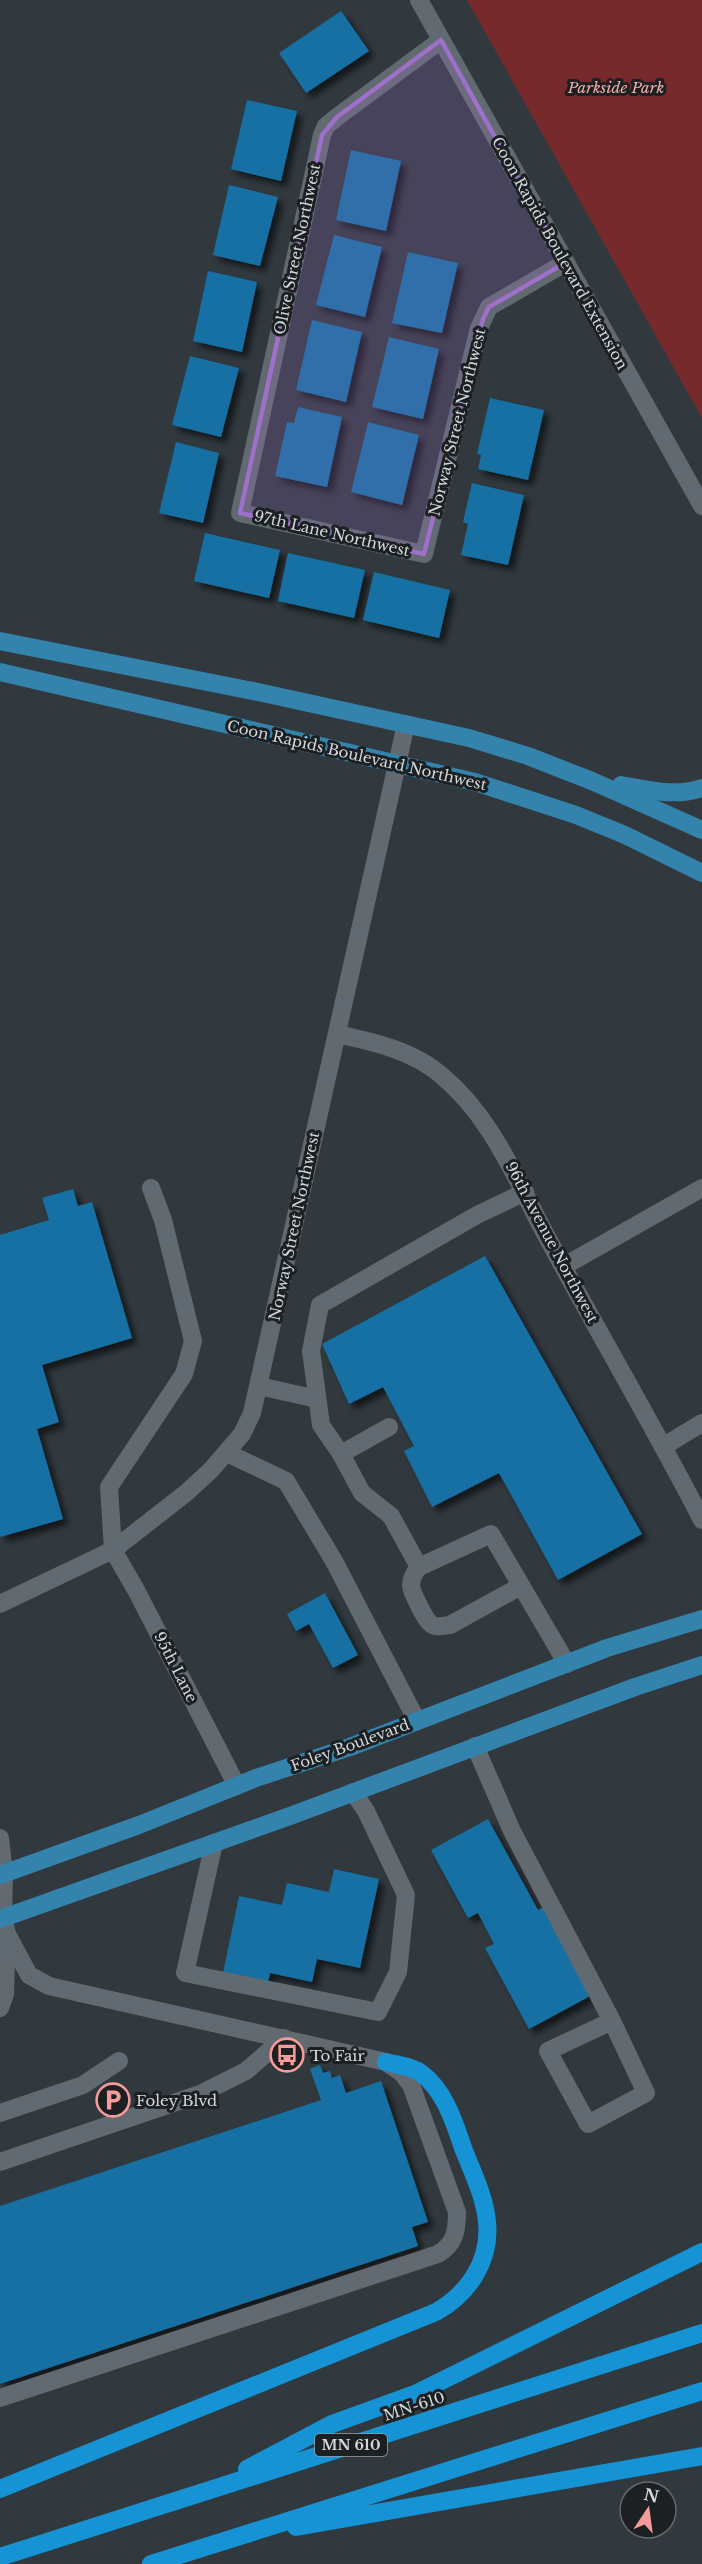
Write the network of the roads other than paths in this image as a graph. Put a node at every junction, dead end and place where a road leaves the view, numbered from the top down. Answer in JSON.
{"nodes":[{"id":1,"x":419,"y":0,"type":"edge"},
{"id":2,"x":441,"y":40,"type":"junction"},
{"id":3,"x":565,"y":262,"type":"junction"},
{"id":4,"x":702,"y":506,"type":"edge"},
{"id":5,"x":240,"y":513,"type":"joint"},
{"id":6,"x":424,"y":554,"type":"joint"},
{"id":7,"x":0,"y":640,"type":"edge"},
{"id":8,"x":0,"y":672,"type":"edge"},
{"id":9,"x":406,"y":724,"type":"junction"},
{"id":10,"x":396,"y":763,"type":"junction"},
{"id":11,"x":560,"y":769,"type":"junction"},
{"id":12,"x":702,"y":788,"type":"edge"},
{"id":13,"x":702,"y":830,"type":"edge"},
{"id":14,"x":702,"y":873,"type":"edge"},
{"id":15,"x":337,"y":1034,"type":"junction"},
{"id":16,"x":151,"y":1188,"type":"dead end"},
{"id":17,"x":702,"y":1188,"type":"edge"},
{"id":18,"x":525,"y":1192,"type":"junction"},
{"id":19,"x":564,"y":1266,"type":"junction"},
{"id":20,"x":259,"y":1386,"type":"junction"},
{"id":21,"x":317,"y":1399,"type":"junction"},
{"id":22,"x":702,"y":1423,"type":"edge"},
{"id":23,"x":389,"y":1427,"type":"dead end"},
{"id":24,"x":664,"y":1446,"type":"junction"},
{"id":25,"x":226,"y":1453,"type":"junction"},
{"id":26,"x":341,"y":1454,"type":"junction"},
{"id":27,"x":702,"y":1520,"type":"edge"},
{"id":28,"x":112,"y":1550,"type":"junction"},
{"id":29,"x":419,"y":1567,"type":"junction"},
{"id":30,"x":521,"y":1587,"type":"junction"},
{"id":31,"x":0,"y":1604,"type":"edge"},
{"id":32,"x":702,"y":1618,"type":"edge"},
{"id":33,"x":567,"y":1664,"type":"junction"},
{"id":34,"x":702,"y":1665,"type":"edge"},
{"id":35,"x":417,"y":1721,"type":"junction"},
{"id":36,"x":475,"y":1746,"type":"junction"},
{"id":37,"x":237,"y":1786,"type":"junction"},
{"id":38,"x":353,"y":1792,"type":"junction"},
{"id":39,"x":0,"y":1838,"type":"edge"},
{"id":40,"x":214,"y":1843,"type":"junction"},
{"id":41,"x":2,"y":1875,"type":"edge"},
{"id":42,"x":4,"y":1924,"type":"edge"},
{"id":43,"x":0,"y":2008,"type":"edge"},
{"id":44,"x":612,"y":2021,"type":"junction"},
{"id":45,"x":284,"y":2038,"type":"junction"},
{"id":46,"x":119,"y":2061,"type":"dead end"},
{"id":47,"x":386,"y":2062,"type":"junction"},
{"id":48,"x":0,"y":2113,"type":"edge"},
{"id":49,"x":0,"y":2162,"type":"edge"},
{"id":50,"x":702,"y":2252,"type":"edge"},
{"id":51,"x":702,"y":2333,"type":"edge"},
{"id":52,"x":702,"y":2391,"type":"edge"},
{"id":53,"x":0,"y":2397,"type":"edge"},
{"id":54,"x":702,"y":2456,"type":"edge"},
{"id":55,"x":0,"y":2488,"type":"edge"},
{"id":56,"x":207,"y":2491,"type":"junction"},
{"id":57,"x":227,"y":2539,"type":"junction"},
{"id":58,"x":0,"y":2557,"type":"edge"},
{"id":59,"x":152,"y":2564,"type":"edge"}],
"edges":[{"from":1,"to":2,"type":"street","name":"Coon Rapids Boulevard Extension"},
{"from":2,"to":3,"type":"street","name":"Coon Rapids Boulevard Extension"},
{"from":2,"to":5,"type":"street","name":"Olive Street Northwest"},
{"from":3,"to":4,"type":"street","name":"Coon Rapids Boulevard Extension"},
{"from":3,"to":6,"type":"street","name":"Norway Street Northwest"},
{"from":5,"to":6,"type":"street","name":"97th Lane Northwest"},
{"from":7,"to":9,"type":"main road"},
{"from":8,"to":10,"type":"main road","name":"Coon Rapids Boulevard Northwest"},
{"from":9,"to":10,"type":"street","name":"Norway Street Northwest"},
{"from":9,"to":11,"type":"main road"},
{"from":10,"to":14,"type":"main road","name":"Coon Rapids Boulevard Northwest"},
{"from":10,"to":15,"type":"street","name":"Norway Street Northwest"},
{"from":11,"to":12,"type":"main road"},
{"from":11,"to":13,"type":"main road"},
{"from":15,"to":18,"type":"street","name":"96th Avenue Northwest"},
{"from":15,"to":20,"type":"street","name":"Norway Street Northwest"},
{"from":16,"to":28,"type":"street"},
{"from":17,"to":19,"type":"street"},
{"from":18,"to":19,"type":"street","name":"96th Avenue Northwest"},
{"from":18,"to":21,"type":"street"},
{"from":19,"to":24,"type":"street","name":"96th Avenue Northwest"},
{"from":20,"to":21,"type":"street"},
{"from":20,"to":25,"type":"street","name":"Norway Street Northwest"},
{"from":21,"to":26,"type":"street"},
{"from":22,"to":24,"type":"street"},
{"from":23,"to":26,"type":"street"},
{"from":24,"to":27,"type":"street","name":"96th Avenue Northwest"},
{"from":25,"to":28,"type":"street","name":"Norway Street Northwest"},
{"from":25,"to":35,"type":"street"},
{"from":26,"to":29,"type":"street"},
{"from":28,"to":31,"type":"street","name":"Norway Street Northwest"},
{"from":28,"to":37,"type":"street","name":"95th Lane"},
{"from":29,"to":30,"type":"street"},
{"from":29,"to":30,"type":"street"},
{"from":30,"to":33,"type":"street"},
{"from":32,"to":33,"type":"main road","name":"Foley Boulevard"},
{"from":33,"to":35,"type":"main road","name":"Foley Boulevard"},
{"from":34,"to":36,"type":"main road"},
{"from":35,"to":37,"type":"main road","name":"Foley Boulevard"},
{"from":36,"to":38,"type":"main road"},
{"from":36,"to":44,"type":"street"},
{"from":37,"to":41,"type":"main road","name":"Foley Boulevard"},
{"from":38,"to":40,"type":"main road"},
{"from":38,"to":40,"type":"street"},
{"from":39,"to":41,"type":"street"},
{"from":40,"to":42,"type":"main road"},
{"from":41,"to":42,"type":"street"},
{"from":42,"to":43,"type":"street"},
{"from":42,"to":45,"type":"street"},
{"from":44,"to":44,"type":"street"},
{"from":45,"to":47,"type":"street"},
{"from":45,"to":49,"type":"street"},
{"from":46,"to":48,"type":"street"},
{"from":47,"to":53,"type":"street"},
{"from":47,"to":55,"type":"highway"},
{"from":50,"to":56,"type":"highway"},
{"from":51,"to":56,"type":"highway","name":"MN-610","number":"MN 610"},
{"from":52,"to":57,"type":"highway"},
{"from":54,"to":57,"type":"highway"},
{"from":56,"to":58,"type":"highway","name":"MN-610","number":"MN 610"},
{"from":57,"to":59,"type":"highway"}]}
